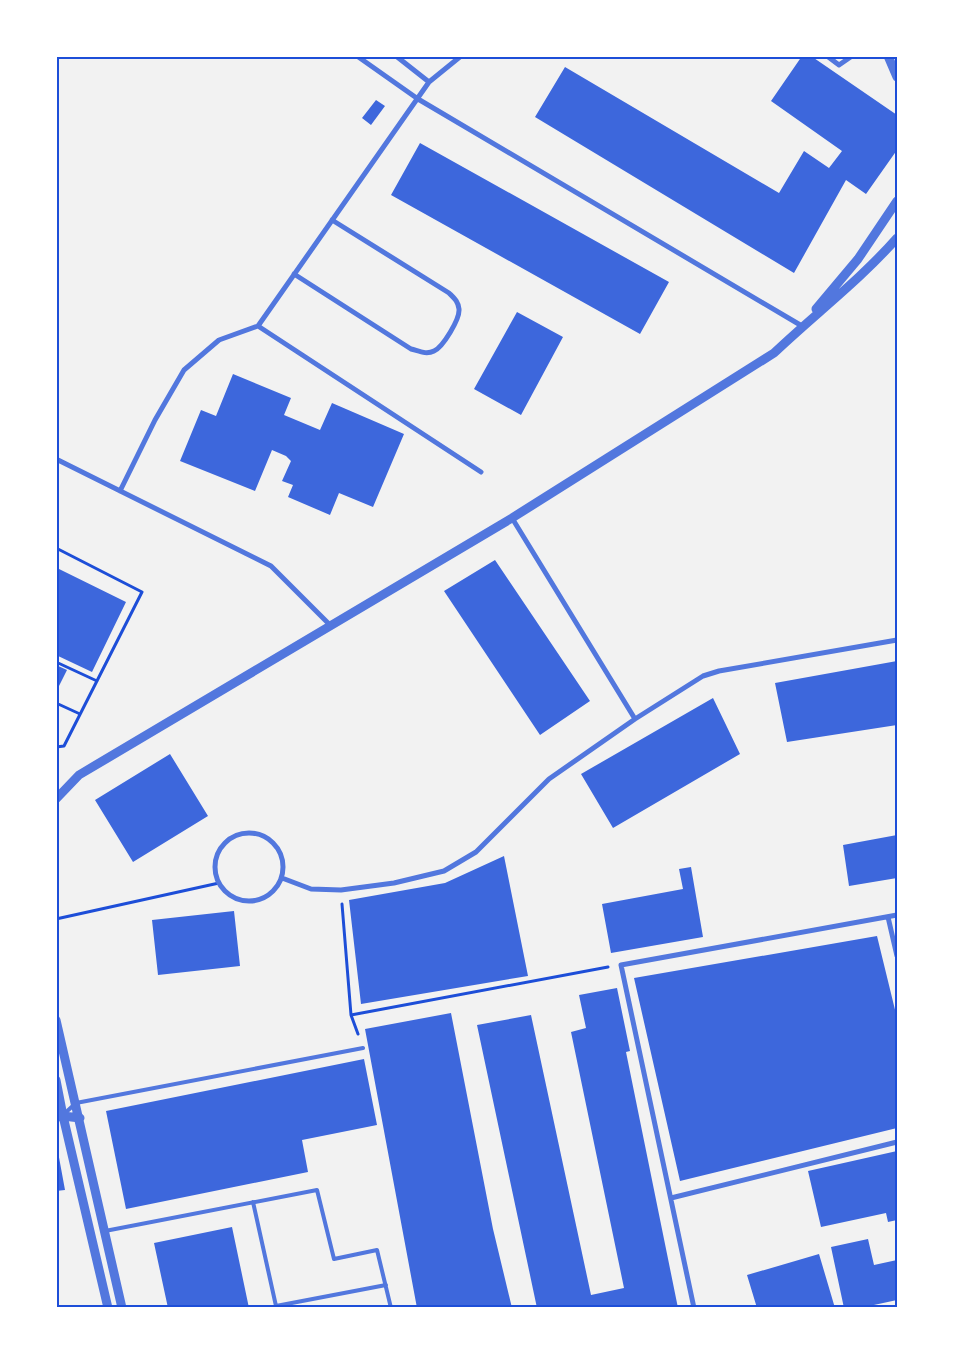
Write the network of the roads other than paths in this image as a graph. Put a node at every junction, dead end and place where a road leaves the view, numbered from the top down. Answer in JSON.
{"nodes":[{"id":1,"x":357,"y":56,"type":"edge"},
{"id":2,"x":396,"y":56,"type":"edge"},
{"id":3,"x":461,"y":56,"type":"edge"},
{"id":4,"x":827,"y":56,"type":"edge"},
{"id":5,"x":852,"y":56,"type":"edge"},
{"id":6,"x":888,"y":56,"type":"edge"},
{"id":7,"x":897,"y":77,"type":"edge"},
{"id":8,"x":429,"y":82,"type":"junction"},
{"id":9,"x":418,"y":99,"type":"junction"},
{"id":10,"x":897,"y":201,"type":"edge"},
{"id":11,"x":332,"y":220,"type":"junction"},
{"id":12,"x":897,"y":238,"type":"edge"},
{"id":13,"x":294,"y":274,"type":"junction"},
{"id":14,"x":258,"y":326,"type":"junction"},
{"id":15,"x":802,"y":326,"type":"junction"},
{"id":16,"x":56,"y":459,"type":"edge"},
{"id":17,"x":482,"y":472,"type":"dead end"},
{"id":18,"x":120,"y":491,"type":"junction"},
{"id":19,"x":512,"y":518,"type":"junction"},
{"id":20,"x":330,"y":625,"type":"junction"},
{"id":21,"x":897,"y":640,"type":"edge"},
{"id":22,"x":635,"y":719,"type":"junction"},
{"id":23,"x":56,"y":799,"type":"edge"},
{"id":24,"x":282,"y":878,"type":"junction"},
{"id":25,"x":897,"y":915,"type":"edge"},
{"id":26,"x":888,"y":917,"type":"junction"},
{"id":27,"x":897,"y":956,"type":"edge"},
{"id":28,"x":56,"y":1020,"type":"edge"},
{"id":29,"x":364,"y":1048,"type":"road end"},
{"id":30,"x":56,"y":1080,"type":"edge"},
{"id":31,"x":76,"y":1103,"type":"junction"},
{"id":32,"x":59,"y":1116,"type":"edge"},
{"id":33,"x":80,"y":1118,"type":"junction"},
{"id":34,"x":897,"y":1142,"type":"edge"},
{"id":35,"x":671,"y":1198,"type":"junction"},
{"id":36,"x":253,"y":1202,"type":"junction"},
{"id":37,"x":105,"y":1231,"type":"junction"},
{"id":38,"x":386,"y":1284,"type":"junction"},
{"id":39,"x":108,"y":1308,"type":"edge"},
{"id":40,"x":122,"y":1308,"type":"edge"},
{"id":41,"x":391,"y":1308,"type":"edge"},
{"id":42,"x":694,"y":1308,"type":"edge"}],
"edges":[{"from":1,"to":9,"type":"street"},
{"from":2,"to":8,"type":"street"},
{"from":3,"to":8,"type":"street"},
{"from":4,"to":5,"type":"street"},
{"from":6,"to":7,"type":"street"},
{"from":8,"to":9,"type":"street"},
{"from":9,"to":11,"type":"street"},
{"from":9,"to":15,"type":"street"},
{"from":10,"to":15,"type":"street"},
{"from":11,"to":13,"type":"street"},
{"from":11,"to":13,"type":"street"},
{"from":12,"to":15,"type":"street"},
{"from":13,"to":14,"type":"street"},
{"from":14,"to":17,"type":"street"},
{"from":14,"to":18,"type":"street"},
{"from":15,"to":19,"type":"street"},
{"from":16,"to":18,"type":"street"},
{"from":18,"to":20,"type":"street"},
{"from":19,"to":20,"type":"street"},
{"from":19,"to":22,"type":"street"},
{"from":20,"to":23,"type":"street"},
{"from":21,"to":22,"type":"street"},
{"from":22,"to":24,"type":"street"},
{"from":24,"to":24,"type":"street"},
{"from":25,"to":26,"type":"street"},
{"from":26,"to":27,"type":"street"},
{"from":26,"to":35,"type":"street"},
{"from":28,"to":31,"type":"street"},
{"from":29,"to":31,"type":"lane"},
{"from":30,"to":32,"type":"street"},
{"from":31,"to":32,"type":"lane"},
{"from":31,"to":33,"type":"street"},
{"from":32,"to":33,"type":"street"},
{"from":32,"to":39,"type":"street"},
{"from":33,"to":37,"type":"street"},
{"from":34,"to":35,"type":"street"},
{"from":35,"to":42,"type":"street"},
{"from":36,"to":37,"type":"lane"},
{"from":36,"to":38,"type":"lane"},
{"from":36,"to":38,"type":"lane"},
{"from":37,"to":40,"type":"street"},
{"from":38,"to":41,"type":"lane"}]}
